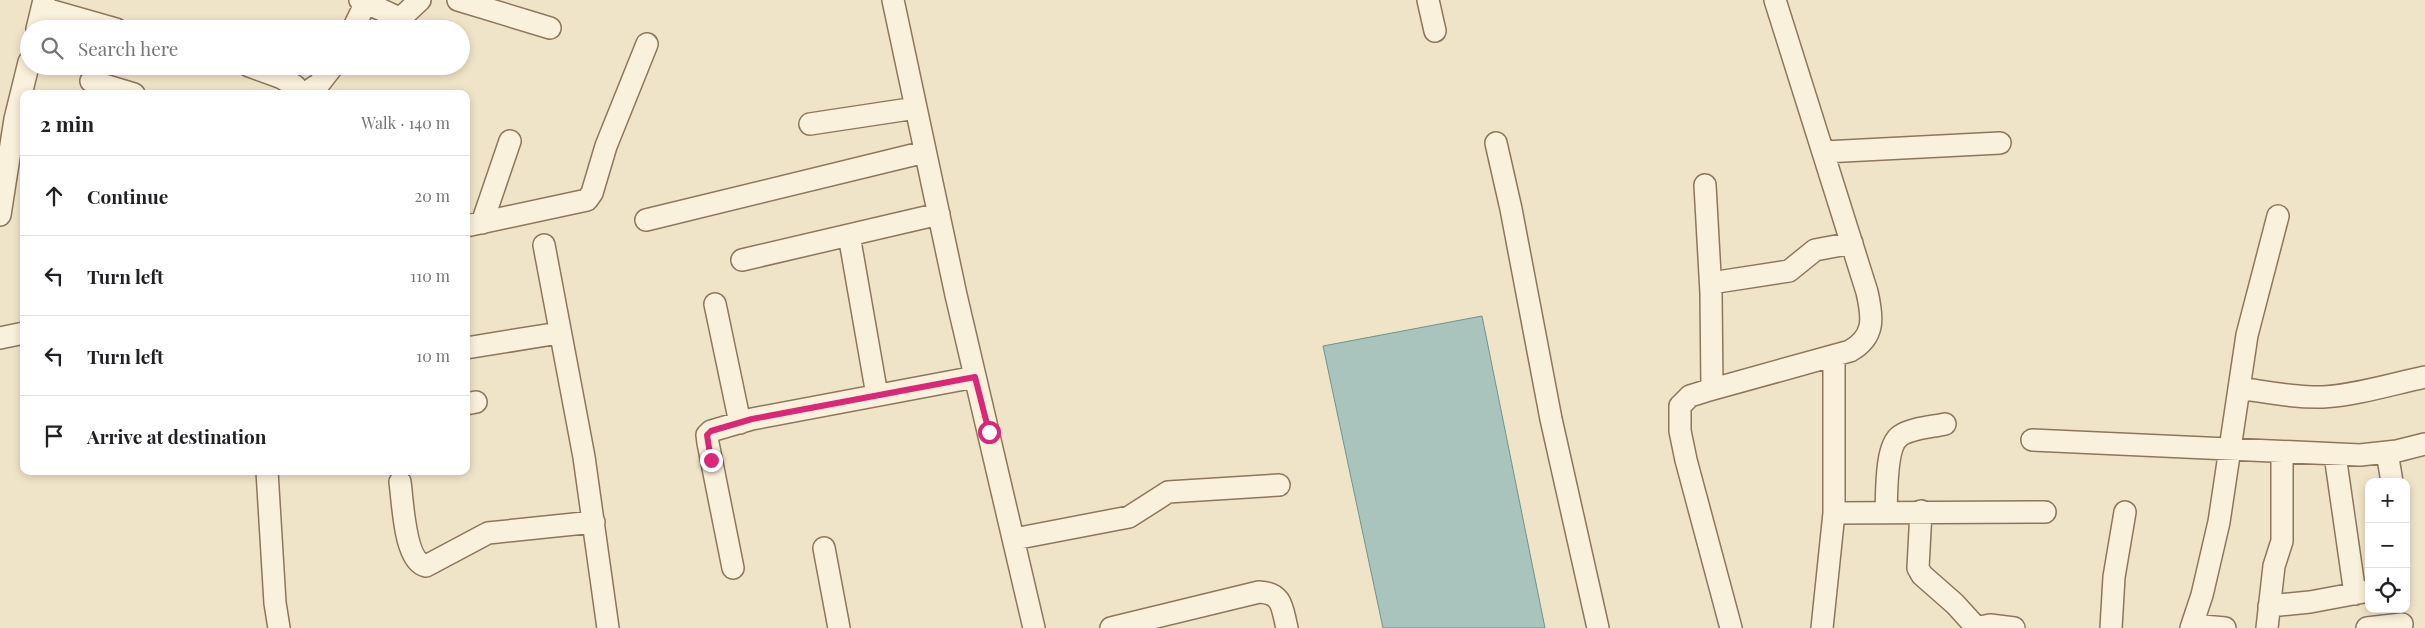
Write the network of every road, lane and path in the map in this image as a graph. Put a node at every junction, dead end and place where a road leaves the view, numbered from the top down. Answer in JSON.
{"nodes":[{"id":1,"x":364,"y":0,"type":"edge"},
{"id":2,"x":420,"y":0,"type":"edge"},
{"id":3,"x":458,"y":0,"type":"edge"},
{"id":4,"x":893,"y":0,"type":"edge"},
{"id":5,"x":1428,"y":0,"type":"edge"},
{"id":6,"x":1775,"y":0,"type":"edge"},
{"id":7,"x":43,"y":4,"type":"edge"},
{"id":8,"x":39,"y":20,"type":"edge"},
{"id":9,"x":90,"y":20,"type":"edge"},
{"id":10,"x":356,"y":20,"type":"edge"},
{"id":11,"x":550,"y":28,"type":"dead end"},
{"id":12,"x":1435,"y":31,"type":"dead end"},
{"id":13,"x":647,"y":44,"type":"dead end"},
{"id":14,"x":26,"y":75,"type":"edge"},
{"id":15,"x":274,"y":75,"type":"edge"},
{"id":16,"x":326,"y":75,"type":"edge"},
{"id":17,"x":91,"y":81,"type":"dead end"},
{"id":18,"x":22,"y":90,"type":"edge"},
{"id":19,"x":121,"y":90,"type":"edge"},
{"id":20,"x":296,"y":90,"type":"edge"},
{"id":21,"x":310,"y":90,"type":"edge"},
{"id":22,"x":20,"y":99,"type":"edge"},
{"id":23,"x":916,"y":108,"type":"junction"},
{"id":24,"x":810,"y":124,"type":"dead end"},
{"id":25,"x":510,"y":141,"type":"dead end"},
{"id":26,"x":1496,"y":143,"type":"dead end"},
{"id":27,"x":2000,"y":143,"type":"dead end"},
{"id":28,"x":925,"y":152,"type":"junction"},
{"id":29,"x":1824,"y":152,"type":"junction"},
{"id":30,"x":1704,"y":185,"type":"dead end"},
{"id":31,"x":1,"y":206,"type":"edge"},
{"id":32,"x":939,"y":214,"type":"junction"},
{"id":33,"x":2278,"y":216,"type":"dead end"},
{"id":34,"x":646,"y":220,"type":"dead end"},
{"id":35,"x":474,"y":225,"type":"edge"},
{"id":36,"x":848,"y":235,"type":"junction"},
{"id":37,"x":1852,"y":243,"type":"junction"},
{"id":38,"x":544,"y":245,"type":"dead end"},
{"id":39,"x":742,"y":260,"type":"dead end"},
{"id":40,"x":1711,"y":283,"type":"junction"},
{"id":41,"x":715,"y":304,"type":"dead end"},
{"id":42,"x":559,"y":333,"type":"junction"},
{"id":43,"x":20,"y":334,"type":"edge"},
{"id":44,"x":0,"y":338,"type":"edge"},
{"id":45,"x":470,"y":347,"type":"edge"},
{"id":46,"x":1834,"y":356,"type":"junction"},
{"id":47,"x":2425,"y":376,"type":"edge"},
{"id":48,"x":975,"y":377,"type":"junction"},
{"id":49,"x":2238,"y":388,"type":"junction"},
{"id":50,"x":1712,"y":389,"type":"junction"},
{"id":51,"x":877,"y":395,"type":"junction"},
{"id":52,"x":740,"y":423,"type":"junction"},
{"id":53,"x":1946,"y":424,"type":"dead end"},
{"id":54,"x":2032,"y":440,"type":"dead end"},
{"id":55,"x":2425,"y":444,"type":"edge"},
{"id":56,"x":2230,"y":448,"type":"junction"},
{"id":57,"x":2282,"y":452,"type":"junction"},
{"id":58,"x":2387,"y":452,"type":"junction"},
{"id":59,"x":2335,"y":455,"type":"junction"},
{"id":60,"x":267,"y":475,"type":"edge"},
{"id":61,"x":2391,"y":478,"type":"edge"},
{"id":62,"x":400,"y":482,"type":"dead end"},
{"id":63,"x":1279,"y":485,"type":"dead end"},
{"id":64,"x":1921,"y":511,"type":"junction"},
{"id":65,"x":1834,"y":512,"type":"junction"},
{"id":66,"x":1886,"y":512,"type":"junction"},
{"id":67,"x":2045,"y":512,"type":"dead end"},
{"id":68,"x":2125,"y":512,"type":"dead end"},
{"id":69,"x":594,"y":522,"type":"junction"},
{"id":70,"x":1014,"y":539,"type":"junction"},
{"id":71,"x":824,"y":548,"type":"dead end"},
{"id":72,"x":733,"y":568,"type":"dead end"},
{"id":73,"x":2362,"y":592,"type":"edge"},
{"id":74,"x":2268,"y":606,"type":"junction"},
{"id":75,"x":2402,"y":624,"type":"dead end"},
{"id":76,"x":2192,"y":626,"type":"edge"},
{"id":77,"x":279,"y":628,"type":"edge"},
{"id":78,"x":608,"y":628,"type":"edge"},
{"id":79,"x":839,"y":628,"type":"edge"},
{"id":80,"x":1034,"y":628,"type":"edge"},
{"id":81,"x":1111,"y":628,"type":"edge"},
{"id":82,"x":1287,"y":628,"type":"edge"},
{"id":83,"x":1598,"y":628,"type":"edge"},
{"id":84,"x":1731,"y":628,"type":"edge"},
{"id":85,"x":1822,"y":628,"type":"edge"},
{"id":86,"x":1976,"y":628,"type":"edge"},
{"id":87,"x":2014,"y":628,"type":"edge"},
{"id":88,"x":2111,"y":628,"type":"edge"},
{"id":89,"x":2225,"y":628,"type":"edge"},
{"id":90,"x":2266,"y":628,"type":"edge"},
{"id":91,"x":2367,"y":628,"type":"edge"}],
"edges":[{"from":1,"to":2,"type":"street"},
{"from":1,"to":10,"type":"street"},
{"from":3,"to":11,"type":"street"},
{"from":4,"to":23,"type":"street"},
{"from":5,"to":12,"type":"street"},
{"from":6,"to":29,"type":"street"},
{"from":7,"to":8,"type":"street"},
{"from":7,"to":9,"type":"street"},
{"from":13,"to":35,"type":"street"},
{"from":14,"to":18,"type":"street"},
{"from":15,"to":20,"type":"street"},
{"from":16,"to":21,"type":"street"},
{"from":17,"to":19,"type":"street"},
{"from":22,"to":31,"type":"street"},
{"from":23,"to":24,"type":"street"},
{"from":23,"to":28,"type":"street"},
{"from":25,"to":35,"type":"street"},
{"from":26,"to":83,"type":"street"},
{"from":27,"to":29,"type":"street"},
{"from":28,"to":32,"type":"street"},
{"from":28,"to":34,"type":"street"},
{"from":29,"to":37,"type":"street"},
{"from":30,"to":40,"type":"street"},
{"from":32,"to":36,"type":"street"},
{"from":32,"to":48,"type":"street"},
{"from":33,"to":49,"type":"street"},
{"from":36,"to":39,"type":"street"},
{"from":36,"to":51,"type":"street"},
{"from":37,"to":40,"type":"street"},
{"from":37,"to":46,"type":"street"},
{"from":38,"to":42,"type":"street"},
{"from":40,"to":50,"type":"street"},
{"from":41,"to":52,"type":"street"},
{"from":42,"to":45,"type":"street"},
{"from":42,"to":69,"type":"street"},
{"from":43,"to":44,"type":"street"},
{"from":46,"to":50,"type":"street"},
{"from":46,"to":65,"type":"street"},
{"from":47,"to":49,"type":"street"},
{"from":48,"to":51,"type":"street"},
{"from":48,"to":70,"type":"street"},
{"from":49,"to":56,"type":"street"},
{"from":50,"to":84,"type":"street"},
{"from":51,"to":52,"type":"street"},
{"from":52,"to":72,"type":"street"},
{"from":53,"to":66,"type":"street"},
{"from":54,"to":56,"type":"street"},
{"from":55,"to":58,"type":"street"},
{"from":56,"to":57,"type":"street"},
{"from":56,"to":76,"type":"street"},
{"from":57,"to":59,"type":"street"},
{"from":57,"to":74,"type":"street"},
{"from":58,"to":59,"type":"street"},
{"from":58,"to":61,"type":"street"},
{"from":59,"to":73,"type":"street"},
{"from":60,"to":77,"type":"street"},
{"from":62,"to":69,"type":"street"},
{"from":63,"to":70,"type":"street"},
{"from":64,"to":66,"type":"street"},
{"from":64,"to":67,"type":"street"},
{"from":64,"to":86,"type":"street"},
{"from":65,"to":66,"type":"street"},
{"from":65,"to":85,"type":"street"},
{"from":68,"to":88,"type":"street"},
{"from":69,"to":78,"type":"street"},
{"from":70,"to":80,"type":"street"},
{"from":71,"to":79,"type":"street"},
{"from":73,"to":74,"type":"street"},
{"from":74,"to":90,"type":"street"},
{"from":75,"to":91,"type":"street"},
{"from":76,"to":89,"type":"street"},
{"from":81,"to":82,"type":"street"},
{"from":86,"to":87,"type":"street"}]}
